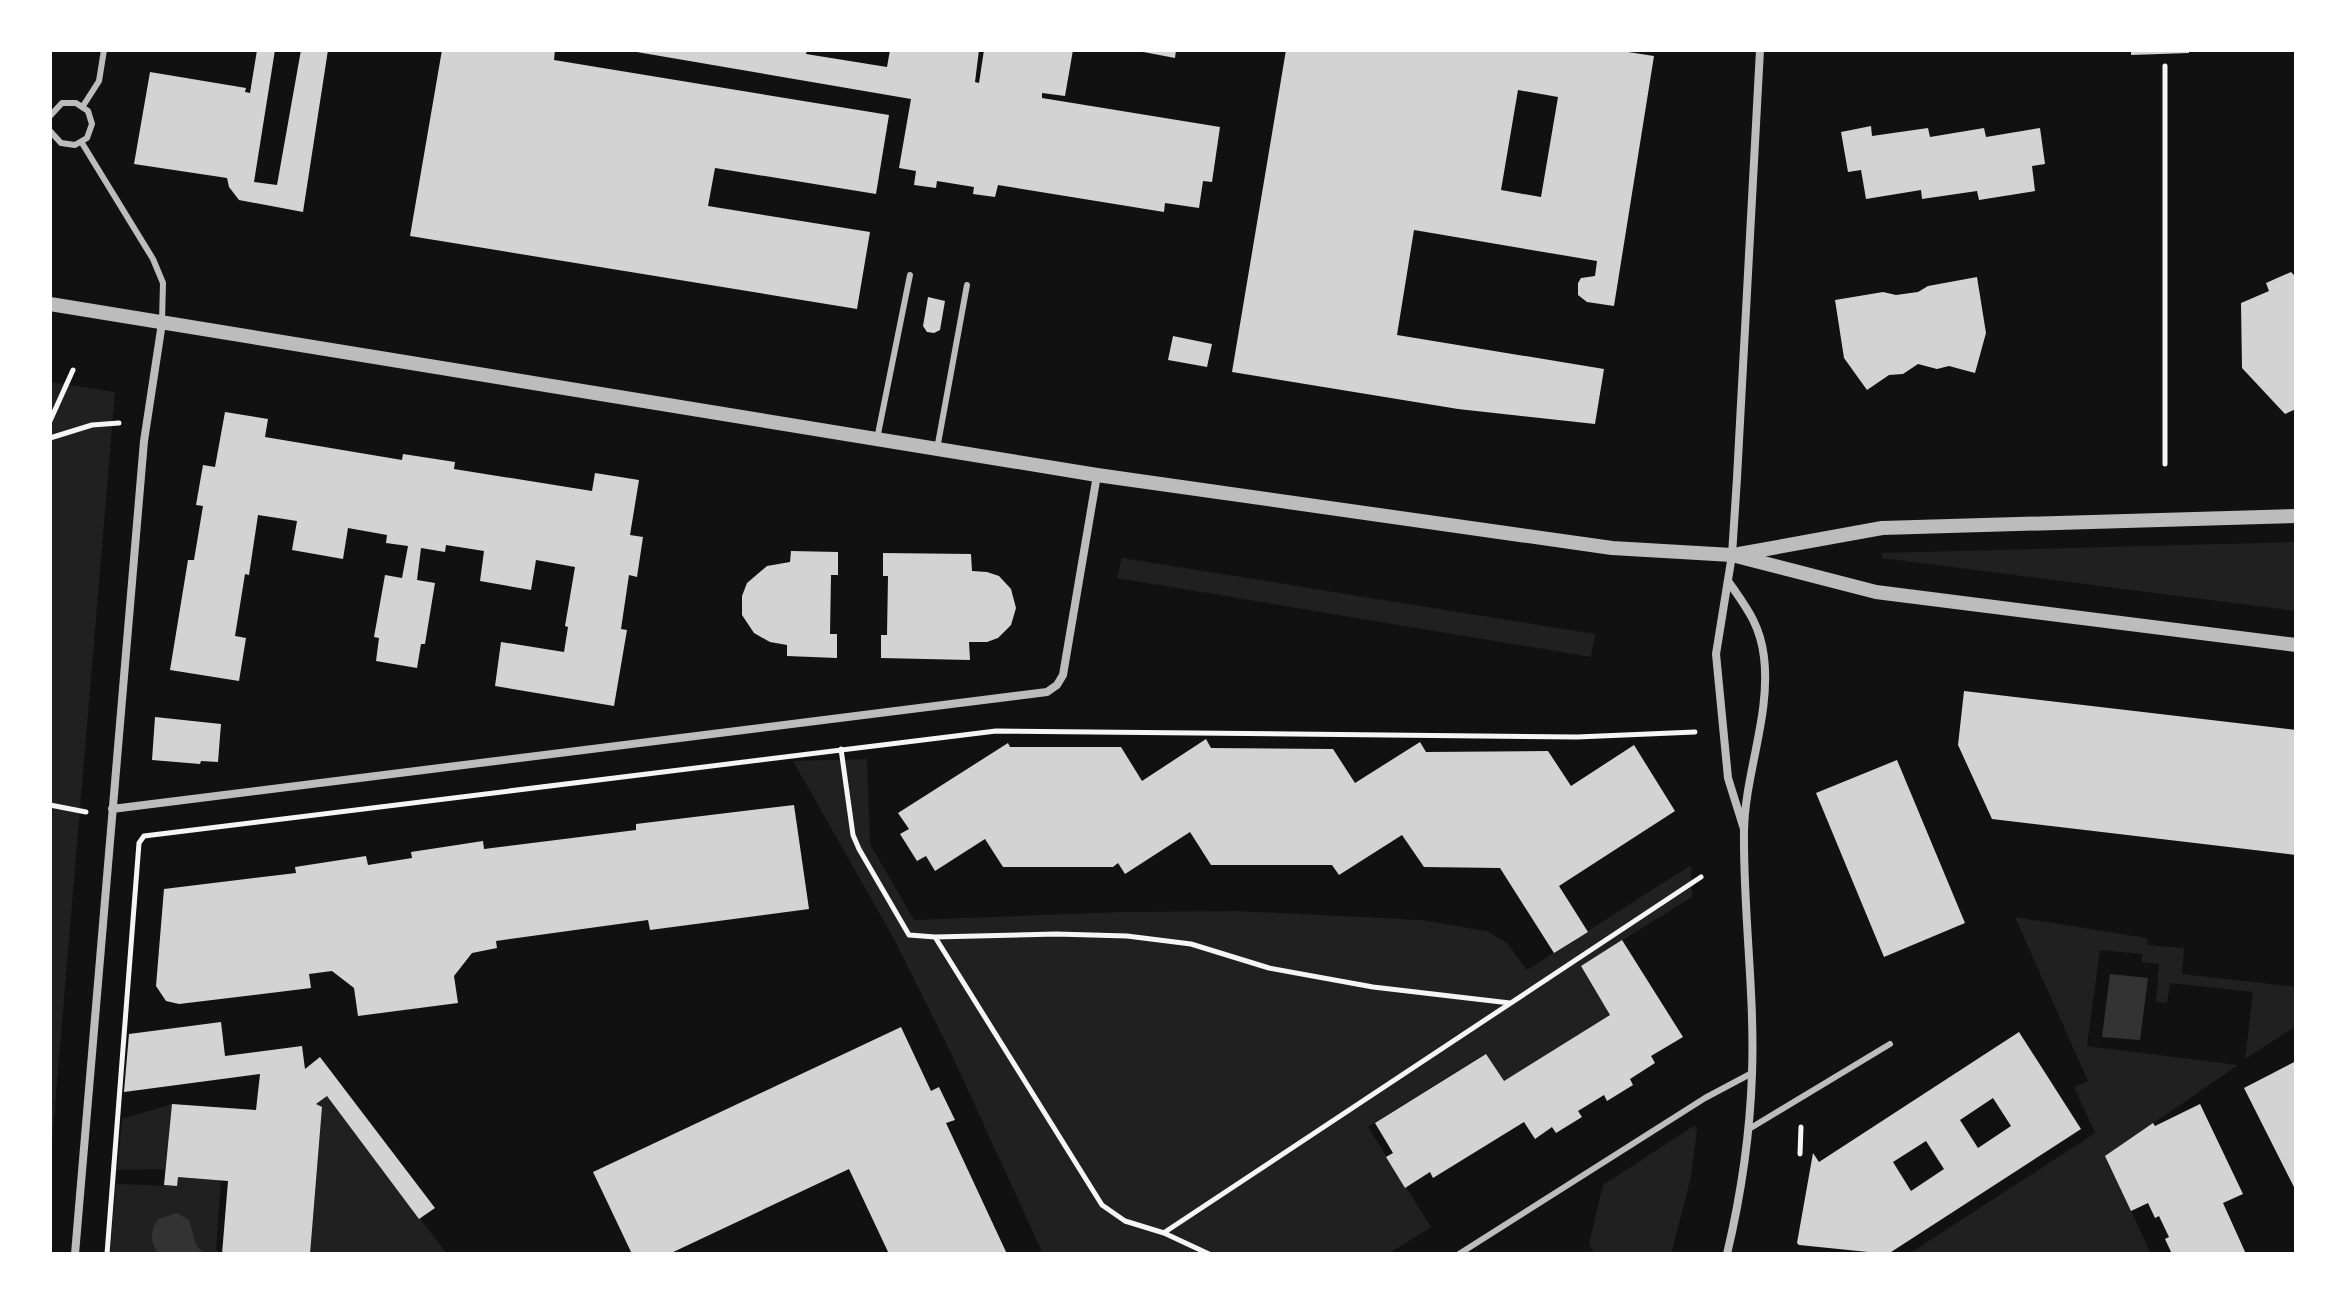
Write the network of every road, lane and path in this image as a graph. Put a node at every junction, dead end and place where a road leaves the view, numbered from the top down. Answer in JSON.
{"nodes":[{"id":1,"x":104,"y":50,"type":"edge"},
{"id":2,"x":1760,"y":50,"type":"edge"},
{"id":3,"x":2165,"y":66,"type":"dead end"},
{"id":4,"x":83,"y":106,"type":"junction"},
{"id":5,"x":50,"y":116,"type":"edge"},
{"id":6,"x":50,"y":131,"type":"edge"},
{"id":7,"x":82,"y":143,"type":"junction"},
{"id":8,"x":910,"y":275,"type":"dead end"},
{"id":9,"x":967,"y":285,"type":"dead end"},
{"id":10,"x":50,"y":304,"type":"edge"},
{"id":11,"x":162,"y":323,"type":"junction"},
{"id":12,"x":73,"y":370,"type":"dead end"},
{"id":13,"x":50,"y":421,"type":"edge"},
{"id":14,"x":119,"y":423,"type":"dead end"},
{"id":15,"x":50,"y":438,"type":"edge"},
{"id":16,"x":877,"y":439,"type":"junction"},
{"id":17,"x":937,"y":449,"type":"junction"},
{"id":18,"x":2165,"y":464,"type":"dead end"},
{"id":19,"x":1097,"y":475,"type":"junction"},
{"id":20,"x":2296,"y":516,"type":"edge"},
{"id":21,"x":1732,"y":555,"type":"junction"},
{"id":22,"x":1728,"y":581,"type":"junction"},
{"id":23,"x":2296,"y":645,"type":"edge"},
{"id":24,"x":1695,"y":732,"type":"dead end"},
{"id":25,"x":841,"y":749,"type":"junction"},
{"id":26,"x":50,"y":805,"type":"edge"},
{"id":27,"x":112,"y":809,"type":"junction"},
{"id":28,"x":86,"y":812,"type":"dead end"},
{"id":29,"x":1744,"y":829,"type":"junction"},
{"id":30,"x":1701,"y":877,"type":"dead end"},
{"id":31,"x":935,"y":937,"type":"junction"},
{"id":32,"x":1511,"y":1003,"type":"junction"},
{"id":33,"x":1890,"y":1044,"type":"dead end"},
{"id":34,"x":1752,"y":1073,"type":"junction"},
{"id":35,"x":1749,"y":1129,"type":"junction"},
{"id":36,"x":1164,"y":1233,"type":"junction"},
{"id":37,"x":75,"y":1254,"type":"edge"},
{"id":38,"x":107,"y":1254,"type":"edge"},
{"id":39,"x":1209,"y":1254,"type":"edge"},
{"id":40,"x":1459,"y":1254,"type":"edge"},
{"id":41,"x":1727,"y":1254,"type":"edge"}],
"edges":[{"from":1,"to":4,"type":"lane"},
{"from":2,"to":21,"type":"street"},
{"from":3,"to":18,"type":"path"},
{"from":4,"to":5,"type":"lane"},
{"from":4,"to":7,"type":"lane"},
{"from":6,"to":7,"type":"lane"},
{"from":7,"to":11,"type":"lane"},
{"from":8,"to":16,"type":"lane"},
{"from":9,"to":17,"type":"lane"},
{"from":10,"to":11,"type":"street"},
{"from":11,"to":16,"type":"street"},
{"from":11,"to":27,"type":"street"},
{"from":12,"to":13,"type":"path"},
{"from":14,"to":15,"type":"path"},
{"from":16,"to":17,"type":"street"},
{"from":17,"to":19,"type":"street"},
{"from":19,"to":21,"type":"street"},
{"from":19,"to":27,"type":"street"},
{"from":20,"to":21,"type":"street"},
{"from":21,"to":22,"type":"street"},
{"from":21,"to":23,"type":"street"},
{"from":22,"to":29,"type":"street"},
{"from":22,"to":29,"type":"street"},
{"from":24,"to":25,"type":"path"},
{"from":25,"to":31,"type":"path"},
{"from":25,"to":38,"type":"path"},
{"from":26,"to":28,"type":"path"},
{"from":27,"to":37,"type":"street"},
{"from":29,"to":34,"type":"street"},
{"from":30,"to":32,"type":"path"},
{"from":31,"to":32,"type":"path"},
{"from":31,"to":36,"type":"path"},
{"from":32,"to":36,"type":"path"},
{"from":33,"to":35,"type":"lane"},
{"from":34,"to":35,"type":"street"},
{"from":34,"to":40,"type":"lane"},
{"from":35,"to":41,"type":"street"},
{"from":36,"to":39,"type":"path"}]}
